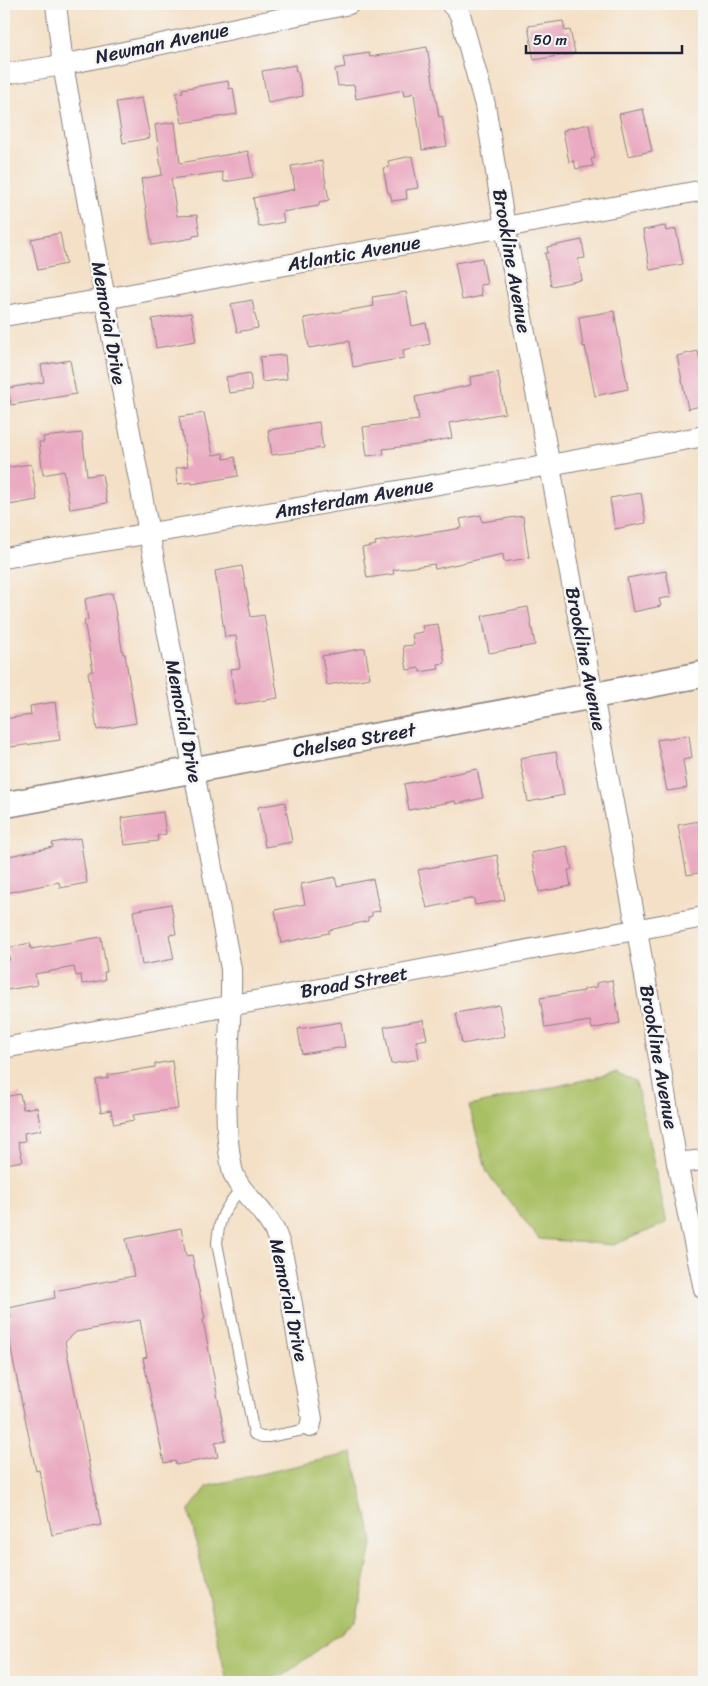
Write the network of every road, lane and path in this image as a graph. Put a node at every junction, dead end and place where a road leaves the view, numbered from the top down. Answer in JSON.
{"nodes":[{"id":1,"x":56,"y":4,"type":"edge"},
{"id":2,"x":349,"y":4,"type":"edge"},
{"id":3,"x":450,"y":4,"type":"edge"},
{"id":4,"x":63,"y":64,"type":"junction"},
{"id":5,"x":4,"y":74,"type":"edge"},
{"id":6,"x":704,"y":190,"type":"edge"},
{"id":7,"x":505,"y":228,"type":"junction"},
{"id":8,"x":105,"y":299,"type":"junction"},
{"id":9,"x":4,"y":316,"type":"edge"},
{"id":10,"x":704,"y":436,"type":"edge"},
{"id":11,"x":550,"y":465,"type":"junction"},
{"id":12,"x":148,"y":534,"type":"junction"},
{"id":13,"x":4,"y":558,"type":"edge"},
{"id":14,"x":704,"y":674,"type":"edge"},
{"id":15,"x":592,"y":696,"type":"junction"},
{"id":16,"x":194,"y":769,"type":"junction"},
{"id":17,"x":4,"y":805,"type":"edge"},
{"id":18,"x":704,"y":917,"type":"edge"},
{"id":19,"x":637,"y":930,"type":"junction"},
{"id":20,"x":232,"y":1005,"type":"junction"},
{"id":21,"x":4,"y":1048,"type":"edge"},
{"id":22,"x":704,"y":1160,"type":"edge"},
{"id":23,"x":677,"y":1163,"type":"junction"},
{"id":24,"x":241,"y":1188,"type":"junction"},
{"id":25,"x":704,"y":1289,"type":"edge"},
{"id":26,"x":310,"y":1427,"type":"joint"}],
"edges":[{"from":1,"to":4,"type":"street","name":"Memorial Drive"},
{"from":2,"to":4,"type":"street","name":"Newman Avenue"},
{"from":3,"to":7,"type":"street","name":"Brookline Avenue"},
{"from":4,"to":5,"type":"street","name":"Newman Avenue"},
{"from":4,"to":8,"type":"street","name":"Memorial Drive"},
{"from":6,"to":7,"type":"street","name":"Atlantic Avenue"},
{"from":7,"to":8,"type":"street","name":"Atlantic Avenue"},
{"from":7,"to":11,"type":"street","name":"Brookline Avenue"},
{"from":8,"to":9,"type":"street","name":"Atlantic Avenue"},
{"from":8,"to":12,"type":"street","name":"Memorial Drive"},
{"from":10,"to":11,"type":"street","name":"Amsterdam Avenue"},
{"from":11,"to":12,"type":"street","name":"Amsterdam Avenue"},
{"from":11,"to":15,"type":"street","name":"Brookline Avenue"},
{"from":12,"to":13,"type":"street","name":"Amsterdam Avenue"},
{"from":12,"to":16,"type":"street","name":"Memorial Drive"},
{"from":14,"to":15,"type":"street","name":"Chelsea Street"},
{"from":15,"to":16,"type":"street","name":"Chelsea Street"},
{"from":15,"to":19,"type":"street","name":"Brookline Avenue"},
{"from":16,"to":17,"type":"street","name":"Chelsea Street"},
{"from":16,"to":20,"type":"street","name":"Memorial Drive"},
{"from":18,"to":19,"type":"street","name":"Broad Street"},
{"from":19,"to":20,"type":"street","name":"Broad Street"},
{"from":19,"to":23,"type":"street","name":"Brookline Avenue"},
{"from":20,"to":21,"type":"street","name":"Broad Street"},
{"from":20,"to":24,"type":"street","name":"Memorial Drive"},
{"from":22,"to":23,"type":"street"},
{"from":23,"to":25,"type":"street","name":"Brookline Avenue"},
{"from":24,"to":26,"type":"street","name":"Memorial Drive"},
{"from":24,"to":26,"type":"lane"}]}
